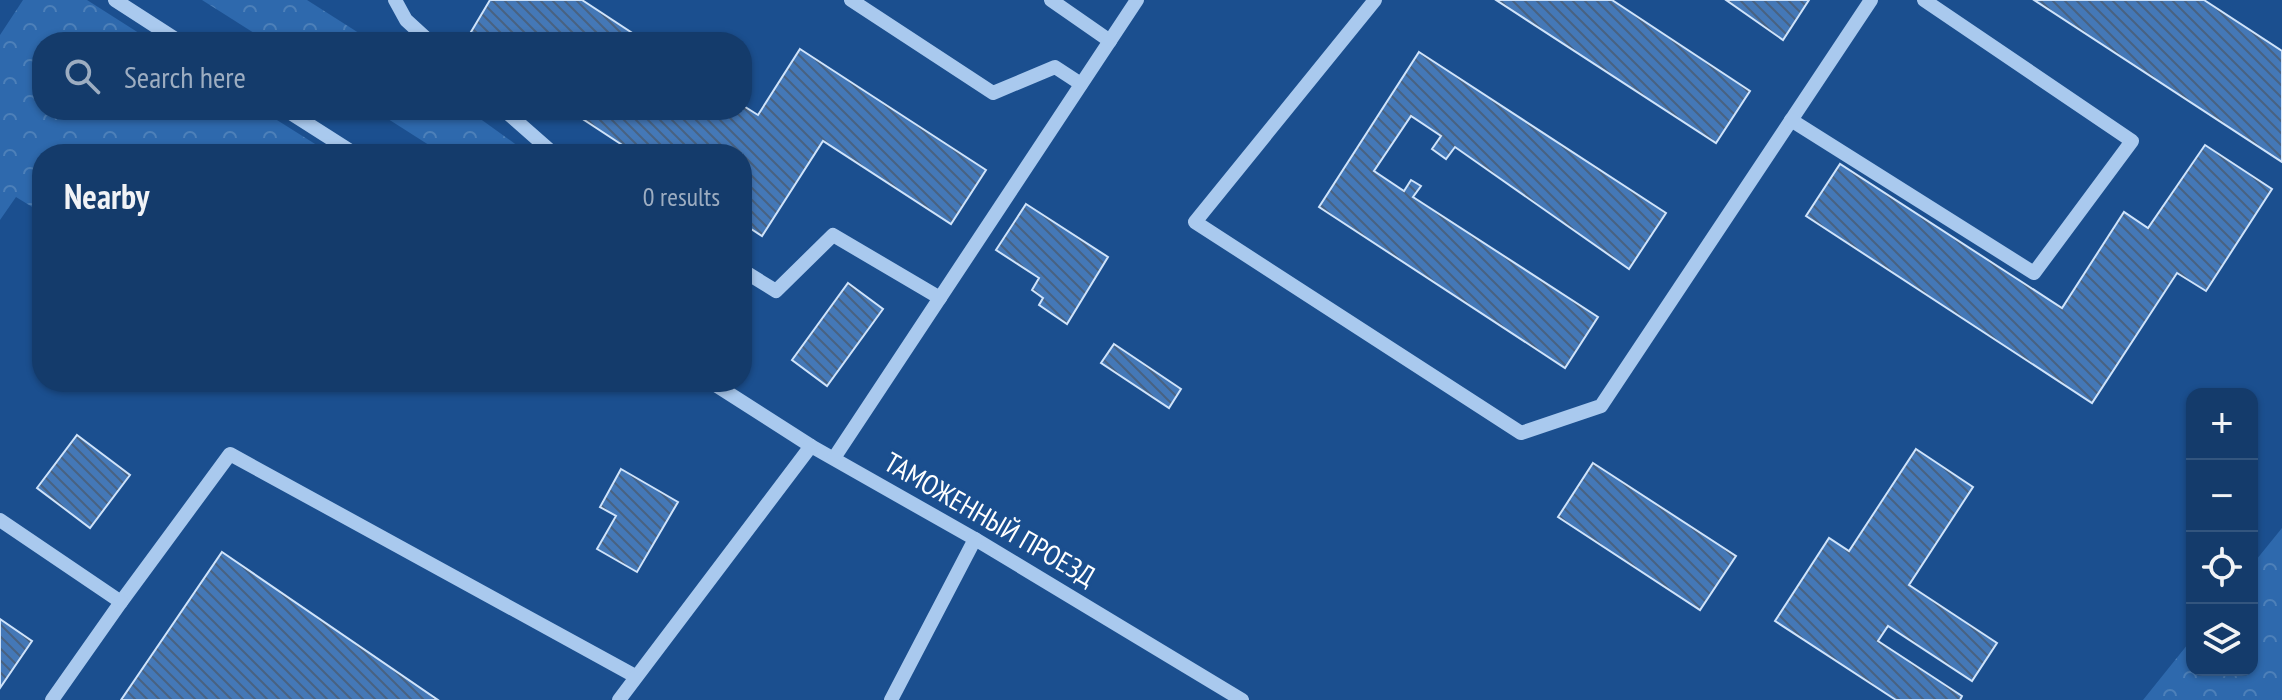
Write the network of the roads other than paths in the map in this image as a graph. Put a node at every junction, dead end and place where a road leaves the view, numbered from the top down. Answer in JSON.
{"nodes":[{"id":1,"x":115,"y":0,"type":"edge"},
{"id":2,"x":395,"y":0,"type":"edge"},
{"id":3,"x":851,"y":0,"type":"edge"},
{"id":4,"x":1051,"y":0,"type":"edge"},
{"id":5,"x":1137,"y":0,"type":"edge"},
{"id":6,"x":1375,"y":0,"type":"edge"},
{"id":7,"x":1871,"y":0,"type":"edge"},
{"id":8,"x":1924,"y":0,"type":"edge"},
{"id":9,"x":165,"y":32,"type":"edge"},
{"id":10,"x":419,"y":32,"type":"edge"},
{"id":11,"x":1110,"y":41,"type":"junction"},
{"id":12,"x":1081,"y":84,"type":"junction"},
{"id":13,"x":302,"y":120,"type":"edge"},
{"id":14,"x":515,"y":120,"type":"edge"},
{"id":15,"x":1791,"y":120,"type":"junction"},
{"id":16,"x":339,"y":144,"type":"edge"},
{"id":17,"x":543,"y":144,"type":"edge"},
{"id":18,"x":752,"y":276,"type":"edge"},
{"id":19,"x":940,"y":298,"type":"junction"},
{"id":20,"x":727,"y":392,"type":"edge"},
{"id":21,"x":811,"y":446,"type":"junction"},
{"id":22,"x":834,"y":458,"type":"junction"},
{"id":23,"x":0,"y":520,"type":"edge"},
{"id":24,"x":975,"y":539,"type":"junction"},
{"id":25,"x":121,"y":602,"type":"junction"},
{"id":26,"x":635,"y":676,"type":"junction"},
{"id":27,"x":52,"y":700,"type":"edge"},
{"id":28,"x":619,"y":700,"type":"edge"},
{"id":29,"x":891,"y":700,"type":"edge"},
{"id":30,"x":1242,"y":700,"type":"edge"}],
"edges":[{"from":1,"to":9,"type":"street"},
{"from":2,"to":10,"type":"street"},
{"from":3,"to":12,"type":"street"},
{"from":4,"to":11,"type":"street"},
{"from":5,"to":11,"type":"street"},
{"from":6,"to":15,"type":"street"},
{"from":7,"to":15,"type":"street"},
{"from":8,"to":15,"type":"street"},
{"from":11,"to":12,"type":"street"},
{"from":12,"to":19,"type":"street"},
{"from":13,"to":16,"type":"street"},
{"from":14,"to":17,"type":"street"},
{"from":18,"to":19,"type":"street"},
{"from":19,"to":22,"type":"street"},
{"from":20,"to":21,"type":"street","name":"ТАМОЖЕННЫЙ ПРОЕЗД"},
{"from":21,"to":22,"type":"street","name":"ТАМОЖЕННЫЙ ПРОЕЗД"},
{"from":21,"to":26,"type":"street"},
{"from":22,"to":24,"type":"street","name":"ТАМОЖЕННЫЙ ПРОЕЗД"},
{"from":23,"to":25,"type":"street"},
{"from":24,"to":29,"type":"street"},
{"from":24,"to":30,"type":"street","name":"ТАМОЖЕННЫЙ ПРОЕЗД"},
{"from":25,"to":26,"type":"street"},
{"from":25,"to":27,"type":"street"},
{"from":26,"to":28,"type":"street"}]}
